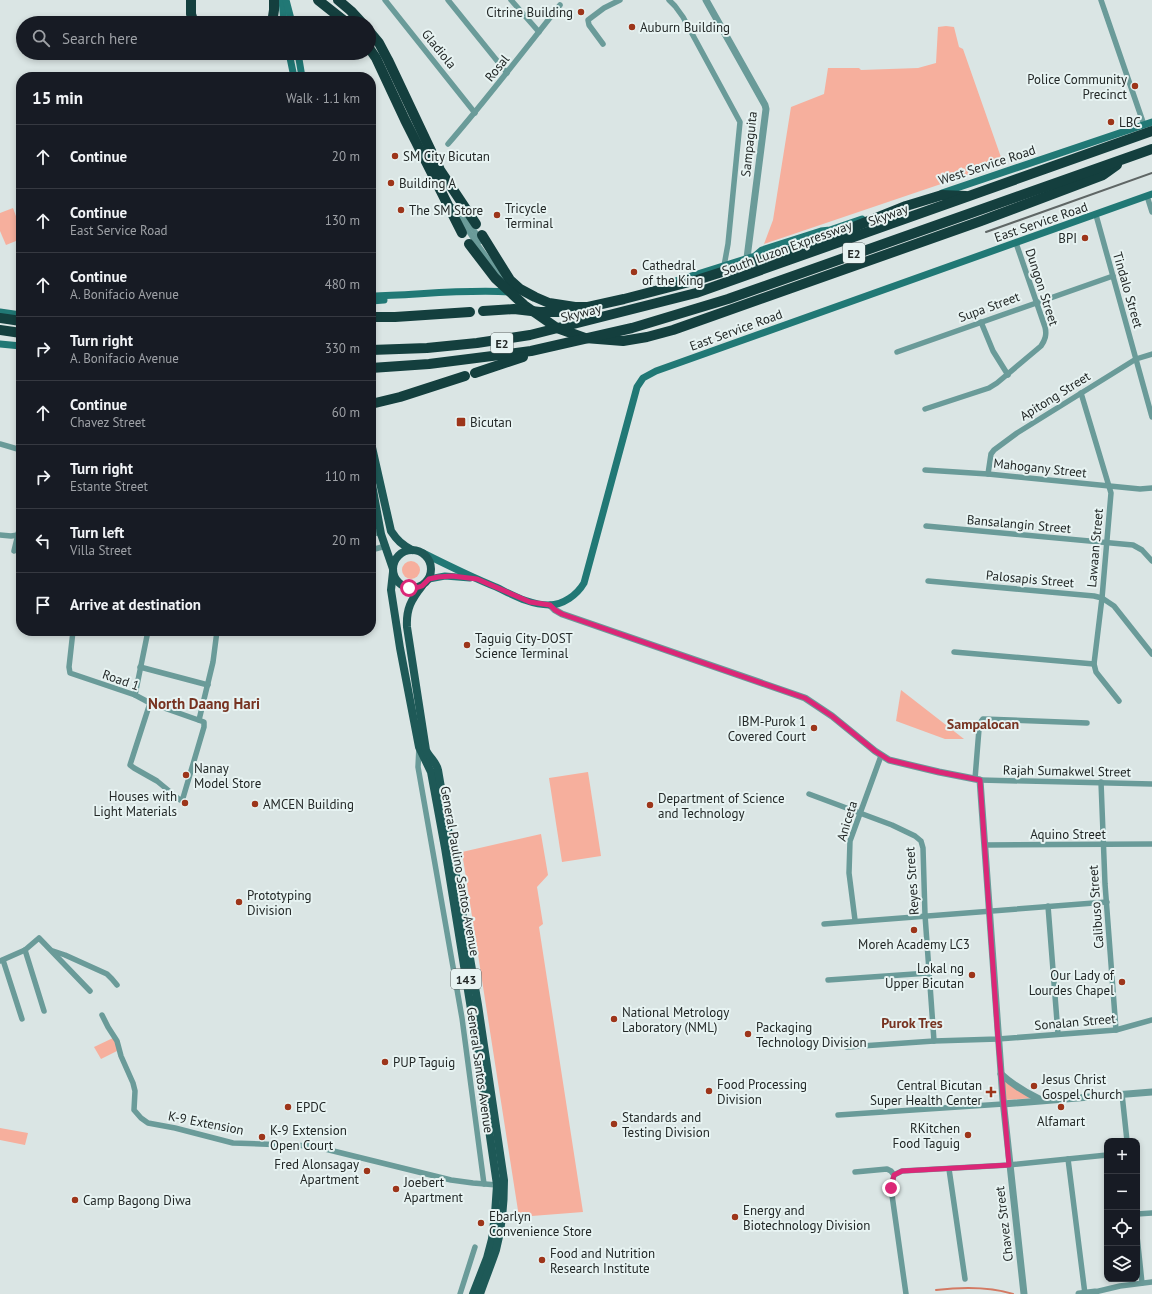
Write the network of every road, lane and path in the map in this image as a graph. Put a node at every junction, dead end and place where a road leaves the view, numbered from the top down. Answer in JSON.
{"nodes":[{"id":1,"x":191,"y":0,"type":"edge"},
{"id":2,"x":274,"y":0,"type":"edge"},
{"id":3,"x":282,"y":0,"type":"edge"},
{"id":4,"x":286,"y":0,"type":"edge"},
{"id":5,"x":318,"y":0,"type":"edge"},
{"id":6,"x":324,"y":0,"type":"edge"},
{"id":7,"x":334,"y":0,"type":"edge"},
{"id":8,"x":338,"y":0,"type":"edge"},
{"id":9,"x":385,"y":0,"type":"edge"},
{"id":10,"x":448,"y":0,"type":"edge"},
{"id":11,"x":511,"y":0,"type":"edge"},
{"id":12,"x":620,"y":0,"type":"edge"},
{"id":13,"x":669,"y":0,"type":"edge"},
{"id":14,"x":706,"y":0,"type":"edge"},
{"id":15,"x":1101,"y":0,"type":"edge"},
{"id":16,"x":560,"y":5,"type":"dead end"},
{"id":17,"x":192,"y":16,"type":"edge"},
{"id":18,"x":273,"y":16,"type":"edge"},
{"id":19,"x":283,"y":16,"type":"edge"},
{"id":20,"x":290,"y":16,"type":"edge"},
{"id":21,"x":338,"y":16,"type":"edge"},
{"id":22,"x":344,"y":16,"type":"edge"},
{"id":23,"x":353,"y":16,"type":"edge"},
{"id":24,"x":355,"y":16,"type":"edge"},
{"id":25,"x":539,"y":32,"type":"junction"},
{"id":26,"x":376,"y":39,"type":"edge"},
{"id":27,"x":603,"y":44,"type":"dead end"},
{"id":28,"x":376,"y":45,"type":"edge"},
{"id":29,"x":376,"y":54,"type":"edge"},
{"id":30,"x":376,"y":58,"type":"edge"},
{"id":31,"x":290,"y":60,"type":"edge"},
{"id":32,"x":299,"y":60,"type":"edge"},
{"id":33,"x":293,"y":72,"type":"edge"},
{"id":34,"x":301,"y":72,"type":"edge"},
{"id":35,"x":507,"y":73,"type":"junction"},
{"id":36,"x":392,"y":78,"type":"junction"},
{"id":37,"x":475,"y":113,"type":"junction"},
{"id":38,"x":1152,"y":122,"type":"edge"},
{"id":39,"x":1148,"y":128,"type":"edge"},
{"id":40,"x":1152,"y":135,"type":"edge"},
{"id":41,"x":448,"y":144,"type":"dead end"},
{"id":42,"x":1152,"y":147,"type":"edge"},
{"id":43,"x":1139,"y":150,"type":"junction"},
{"id":44,"x":1150,"y":195,"type":"edge"},
{"id":45,"x":978,"y":197,"type":"junction"},
{"id":46,"x":1152,"y":212,"type":"edge"},
{"id":47,"x":1096,"y":215,"type":"junction"},
{"id":48,"x":476,"y":224,"type":"dead end"},
{"id":49,"x":462,"y":233,"type":"dead end"},
{"id":50,"x":482,"y":235,"type":"dead end"},
{"id":51,"x":1016,"y":243,"type":"junction"},
{"id":52,"x":469,"y":244,"type":"dead end"},
{"id":53,"x":747,"y":258,"type":"junction"},
{"id":54,"x":724,"y":266,"type":"junction"},
{"id":55,"x":1113,"y":276,"type":"junction"},
{"id":56,"x":518,"y":293,"type":"junction"},
{"id":57,"x":420,"y":295,"type":"junction"},
{"id":58,"x":376,"y":296,"type":"edge"},
{"id":59,"x":376,"y":301,"type":"edge"},
{"id":60,"x":1036,"y":302,"type":"junction"},
{"id":61,"x":483,"y":311,"type":"dead end"},
{"id":62,"x":629,"y":311,"type":"junction"},
{"id":63,"x":0,"y":312,"type":"edge"},
{"id":64,"x":470,"y":312,"type":"dead end"},
{"id":65,"x":16,"y":314,"type":"edge"},
{"id":66,"x":376,"y":317,"type":"edge"},
{"id":67,"x":0,"y":318,"type":"edge"},
{"id":68,"x":16,"y":320,"type":"edge"},
{"id":69,"x":981,"y":322,"type":"junction"},
{"id":70,"x":0,"y":323,"type":"edge"},
{"id":71,"x":16,"y":325,"type":"edge"},
{"id":72,"x":0,"y":330,"type":"edge"},
{"id":73,"x":16,"y":332,"type":"edge"},
{"id":74,"x":0,"y":334,"type":"edge"},
{"id":75,"x":16,"y":336,"type":"edge"},
{"id":76,"x":0,"y":344,"type":"edge"},
{"id":77,"x":16,"y":346,"type":"edge"},
{"id":78,"x":553,"y":347,"type":"junction"},
{"id":79,"x":376,"y":350,"type":"edge"},
{"id":80,"x":897,"y":352,"type":"dead end"},
{"id":81,"x":376,"y":354,"type":"edge"},
{"id":82,"x":1152,"y":354,"type":"edge"},
{"id":83,"x":1136,"y":359,"type":"junction"},
{"id":84,"x":376,"y":362,"type":"edge"},
{"id":85,"x":376,"y":368,"type":"edge"},
{"id":86,"x":475,"y":373,"type":"dead end"},
{"id":87,"x":1008,"y":375,"type":"junction"},
{"id":88,"x":465,"y":376,"type":"dead end"},
{"id":89,"x":1081,"y":393,"type":"junction"},
{"id":90,"x":376,"y":403,"type":"edge"},
{"id":91,"x":925,"y":409,"type":"dead end"},
{"id":92,"x":1152,"y":416,"type":"edge"},
{"id":93,"x":0,"y":444,"type":"edge"},
{"id":94,"x":16,"y":449,"type":"edge"},
{"id":95,"x":376,"y":465,"type":"edge"},
{"id":96,"x":925,"y":470,"type":"dead end"},
{"id":97,"x":988,"y":474,"type":"junction"},
{"id":98,"x":1110,"y":486,"type":"junction"},
{"id":99,"x":1152,"y":488,"type":"edge"},
{"id":100,"x":376,"y":506,"type":"edge"},
{"id":101,"x":926,"y":526,"type":"dead end"},
{"id":102,"x":376,"y":533,"type":"edge"},
{"id":103,"x":381,"y":534,"type":"junction"},
{"id":104,"x":0,"y":535,"type":"edge"},
{"id":105,"x":16,"y":535,"type":"edge"},
{"id":106,"x":1106,"y":542,"type":"junction"},
{"id":107,"x":16,"y":543,"type":"edge"},
{"id":108,"x":386,"y":546,"type":"junction"},
{"id":109,"x":376,"y":549,"type":"edge"},
{"id":110,"x":412,"y":550,"type":"junction"},
{"id":111,"x":14,"y":551,"type":"dead end"},
{"id":112,"x":423,"y":554,"type":"junction"},
{"id":113,"x":1152,"y":562,"type":"edge"},
{"id":114,"x":393,"y":571,"type":"junction"},
{"id":115,"x":429,"y":579,"type":"junction"},
{"id":116,"x":477,"y":579,"type":"junction"},
{"id":117,"x":928,"y":581,"type":"dead end"},
{"id":118,"x":422,"y":586,"type":"junction"},
{"id":119,"x":1102,"y":598,"type":"junction"},
{"id":120,"x":550,"y":605,"type":"junction"},
{"id":121,"x":72,"y":636,"type":"edge"},
{"id":122,"x":147,"y":636,"type":"edge"},
{"id":123,"x":217,"y":636,"type":"edge"},
{"id":124,"x":954,"y":652,"type":"dead end"},
{"id":125,"x":1152,"y":654,"type":"edge"},
{"id":126,"x":1094,"y":664,"type":"junction"},
{"id":127,"x":140,"y":667,"type":"junction"},
{"id":128,"x":208,"y":685,"type":"junction"},
{"id":129,"x":135,"y":695,"type":"junction"},
{"id":130,"x":1119,"y":701,"type":"dead end"},
{"id":131,"x":150,"y":703,"type":"junction"},
{"id":132,"x":202,"y":721,"type":"junction"},
{"id":133,"x":1087,"y":723,"type":"dead end"},
{"id":134,"x":419,"y":747,"type":"junction"},
{"id":135,"x":881,"y":756,"type":"junction"},
{"id":136,"x":978,"y":779,"type":"junction"},
{"id":137,"x":1101,"y":782,"type":"junction"},
{"id":138,"x":1152,"y":784,"type":"edge"},
{"id":139,"x":809,"y":794,"type":"dead end"},
{"id":140,"x":860,"y":813,"type":"junction"},
{"id":141,"x":1152,"y":844,"type":"edge"},
{"id":142,"x":985,"y":845,"type":"junction"},
{"id":143,"x":1103,"y":845,"type":"junction"},
{"id":144,"x":1106,"y":902,"type":"junction"},
{"id":145,"x":1048,"y":906,"type":"junction"},
{"id":146,"x":990,"y":910,"type":"junction"},
{"id":147,"x":926,"y":915,"type":"junction"},
{"id":148,"x":855,"y":920,"type":"junction"},
{"id":149,"x":824,"y":924,"type":"dead end"},
{"id":150,"x":25,"y":950,"type":"junction"},
{"id":151,"x":51,"y":951,"type":"junction"},
{"id":152,"x":2,"y":960,"type":"edge"},
{"id":153,"x":929,"y":973,"type":"junction"},
{"id":154,"x":828,"y":980,"type":"dead end"},
{"id":155,"x":117,"y":985,"type":"dead end"},
{"id":156,"x":90,"y":991,"type":"dead end"},
{"id":157,"x":44,"y":1011,"type":"dead end"},
{"id":158,"x":102,"y":1015,"type":"dead end"},
{"id":159,"x":22,"y":1019,"type":"dead end"},
{"id":160,"x":1152,"y":1020,"type":"edge"},
{"id":161,"x":1116,"y":1030,"type":"junction"},
{"id":162,"x":1058,"y":1034,"type":"junction"},
{"id":163,"x":998,"y":1039,"type":"junction"},
{"id":164,"x":934,"y":1041,"type":"junction"},
{"id":165,"x":847,"y":1047,"type":"dead end"},
{"id":166,"x":1001,"y":1074,"type":"junction"},
{"id":167,"x":1152,"y":1092,"type":"edge"},
{"id":168,"x":1122,"y":1094,"type":"junction"},
{"id":169,"x":1041,"y":1100,"type":"junction"},
{"id":170,"x":485,"y":1101,"type":"junction"},
{"id":171,"x":473,"y":1103,"type":"junction"},
{"id":172,"x":1003,"y":1104,"type":"junction"},
{"id":173,"x":838,"y":1115,"type":"dead end"},
{"id":174,"x":1127,"y":1138,"type":"edge"},
{"id":175,"x":1104,"y":1155,"type":"edge"},
{"id":176,"x":1068,"y":1159,"type":"junction"},
{"id":177,"x":1009,"y":1165,"type":"junction"},
{"id":178,"x":949,"y":1169,"type":"junction"},
{"id":179,"x":855,"y":1172,"type":"dead end"},
{"id":180,"x":894,"y":1175,"type":"junction"},
{"id":181,"x":484,"y":1184,"type":"junction"},
{"id":182,"x":497,"y":1185,"type":"junction"},
{"id":183,"x":1152,"y":1213,"type":"edge"},
{"id":184,"x":1140,"y":1214,"type":"edge"},
{"id":185,"x":1138,"y":1246,"type":"edge"},
{"id":186,"x":475,"y":1247,"type":"dead end"},
{"id":187,"x":965,"y":1279,"type":"dead end"},
{"id":188,"x":1152,"y":1282,"type":"edge"},
{"id":189,"x":1142,"y":1283,"type":"junction"},
{"id":190,"x":1095,"y":1293,"type":"edge"},
{"id":191,"x":460,"y":1294,"type":"edge"},
{"id":192,"x":473,"y":1294,"type":"edge"},
{"id":193,"x":480,"y":1294,"type":"edge"},
{"id":194,"x":906,"y":1294,"type":"edge"},
{"id":195,"x":1024,"y":1294,"type":"edge"},
{"id":196,"x":1079,"y":1294,"type":"edge"},
{"id":197,"x":1085,"y":1294,"type":"edge"}],
"edges":[{"from":1,"to":17,"type":"highway"},
{"from":2,"to":18,"type":"highway"},
{"from":3,"to":19,"type":"main road"},
{"from":4,"to":20,"type":"main road"},
{"from":5,"to":21,"type":"highway"},
{"from":6,"to":22,"type":"street"},
{"from":7,"to":23,"type":"street"},
{"from":8,"to":24,"type":"highway"},
{"from":9,"to":37,"type":"street","name":"Gladiola"},
{"from":10,"to":35,"type":"street"},
{"from":11,"to":25,"type":"street"},
{"from":12,"to":27,"type":"street"},
{"from":13,"to":54,"type":"street"},
{"from":14,"to":53,"type":"street","name":"Sampaguita"},
{"from":15,"to":39,"type":"street"},
{"from":16,"to":25,"type":"street","name":"Rosal"},
{"from":25,"to":35,"type":"street","name":"Rosal"},
{"from":26,"to":48,"type":"highway"},
{"from":28,"to":36,"type":"street"},
{"from":29,"to":36,"type":"street"},
{"from":30,"to":49,"type":"highway"},
{"from":31,"to":33,"type":"main road"},
{"from":32,"to":34,"type":"main road"},
{"from":35,"to":37,"type":"street","name":"Rosal"},
{"from":36,"to":56,"type":"street"},
{"from":37,"to":41,"type":"street","name":"Rosal"},
{"from":38,"to":39,"type":"main road","name":"West Service Road"},
{"from":39,"to":53,"type":"main road","name":"West Service Road"},
{"from":39,"to":62,"type":"highway","name":"South Luzon Expressway","number":"E2"},
{"from":40,"to":45,"type":"highway","name":"Skyway","number":"E2"},
{"from":42,"to":43,"type":"highway","name":"Skyway","number":"E2"},
{"from":42,"to":78,"type":"highway","number":"E2"},
{"from":43,"to":52,"type":"highway"},
{"from":43,"to":84,"type":"highway","name":"Skyway","number":"E2"},
{"from":44,"to":46,"type":"street"},
{"from":44,"to":47,"type":"main road","name":"East Service Road"},
{"from":45,"to":50,"type":"highway"},
{"from":45,"to":81,"type":"highway","name":"Skyway","number":"E2"},
{"from":47,"to":51,"type":"main road","name":"East Service Road"},
{"from":47,"to":55,"type":"street","name":"Tindalo Street"},
{"from":51,"to":60,"type":"street","name":"Dungon Street"},
{"from":51,"to":120,"type":"main road","name":"East Service Road"},
{"from":53,"to":54,"type":"main road","name":"West Service Road"},
{"from":54,"to":56,"type":"main road","name":"West Service Road"},
{"from":55,"to":60,"type":"street","name":"Supa Street"},
{"from":55,"to":83,"type":"street","name":"Tindalo Street"},
{"from":56,"to":57,"type":"main road","name":"West Service Road"},
{"from":57,"to":58,"type":"main road","name":"West Service Road"},
{"from":57,"to":59,"type":"main road","name":"West Service Road"},
{"from":60,"to":69,"type":"street","name":"Supa Street"},
{"from":60,"to":87,"type":"street","name":"Dungon Street"},
{"from":61,"to":62,"type":"highway"},
{"from":62,"to":79,"type":"highway","name":"South Luzon Expressway","number":"E2"},
{"from":63,"to":65,"type":"main road"},
{"from":64,"to":66,"type":"highway"},
{"from":67,"to":68,"type":"highway"},
{"from":69,"to":80,"type":"street","name":"Supa Street"},
{"from":69,"to":87,"type":"street"},
{"from":70,"to":71,"type":"highway"},
{"from":72,"to":73,"type":"highway"},
{"from":74,"to":75,"type":"highway"},
{"from":76,"to":77,"type":"main road"},
{"from":78,"to":85,"type":"highway","number":"E2"},
{"from":78,"to":86,"type":"highway"},
{"from":82,"to":83,"type":"street","name":"Apitong Street"},
{"from":83,"to":89,"type":"street","name":"Apitong Street"},
{"from":83,"to":92,"type":"street","name":"Tindalo Street"},
{"from":87,"to":91,"type":"street","name":"Dungon Street"},
{"from":88,"to":90,"type":"highway"},
{"from":89,"to":97,"type":"street","name":"Apitong Street"},
{"from":89,"to":98,"type":"street","name":"Lawaan Street"},
{"from":93,"to":94,"type":"street"},
{"from":95,"to":110,"type":"main road"},
{"from":96,"to":97,"type":"street","name":"Mahogany Street"},
{"from":97,"to":98,"type":"street","name":"Mahogany Street"},
{"from":98,"to":99,"type":"street","name":"Mahogany Street"},
{"from":98,"to":106,"type":"street","name":"Lawaan Street"},
{"from":100,"to":103,"type":"main road","name":"General Paulino Santos Avenue","number":"143"},
{"from":101,"to":106,"type":"street","name":"Bansalangin Street"},
{"from":102,"to":103,"type":"street"},
{"from":103,"to":108,"type":"main road","name":"General Paulino Santos Avenue","number":"143"},
{"from":104,"to":105,"type":"street"},
{"from":106,"to":113,"type":"street","name":"Bansalangin Street"},
{"from":106,"to":119,"type":"street","name":"Lawaan Street"},
{"from":107,"to":111,"type":"street"},
{"from":108,"to":109,"type":"street"},
{"from":108,"to":114,"type":"main road","name":"General Paulino Santos Avenue","number":"143"},
{"from":110,"to":112,"type":"main road"},
{"from":110,"to":114,"type":"main road","number":"143"},
{"from":112,"to":115,"type":"main road"},
{"from":112,"to":116,"type":"main road","name":"East Service Road"},
{"from":114,"to":118,"type":"main road","number":"143"},
{"from":114,"to":134,"type":"main road","name":"General Paulino Santos Avenue","number":"143"},
{"from":115,"to":116,"type":"main road","name":"East Service Road"},
{"from":115,"to":118,"type":"main road","number":"143"},
{"from":116,"to":120,"type":"main road","name":"East Service Road"},
{"from":117,"to":119,"type":"street","name":"Palosapis Street"},
{"from":118,"to":193,"type":"main road","name":"General Paulino Santos Avenue","number":"143"},
{"from":119,"to":125,"type":"street","name":"Palosapis Street"},
{"from":119,"to":126,"type":"street","name":"Lawaan Street"},
{"from":120,"to":135,"type":"street"},
{"from":121,"to":129,"type":"street","name":"Road 1"},
{"from":122,"to":127,"type":"street"},
{"from":123,"to":128,"type":"street"},
{"from":124,"to":126,"type":"street"},
{"from":126,"to":130,"type":"street"},
{"from":127,"to":128,"type":"street"},
{"from":127,"to":129,"type":"street"},
{"from":128,"to":132,"type":"street"},
{"from":129,"to":131,"type":"street","name":"Road 1"},
{"from":131,"to":132,"type":"street","name":"Road 1"},
{"from":131,"to":132,"type":"street"},
{"from":133,"to":136,"type":"street"},
{"from":134,"to":170,"type":"main road","name":"General Paulino Santos Avenue","number":"143"},
{"from":134,"to":171,"type":"street","name":"General Santos Avenue"},
{"from":135,"to":136,"type":"street"},
{"from":135,"to":140,"type":"street","name":"Aniceta"},
{"from":136,"to":137,"type":"street","name":"Rajah Sumakwel Street"},
{"from":136,"to":142,"type":"street","name":"Chavez Street"},
{"from":137,"to":138,"type":"street","name":"Rajah Sumakwel Street"},
{"from":137,"to":143,"type":"street","name":"Calibuso Street"},
{"from":139,"to":140,"type":"street","name":"Reyes Street"},
{"from":140,"to":147,"type":"street","name":"Reyes Street"},
{"from":140,"to":148,"type":"street","name":"Aniceta"},
{"from":141,"to":143,"type":"street","name":"Aquino Street"},
{"from":142,"to":143,"type":"street","name":"Aquino Street"},
{"from":142,"to":146,"type":"street","name":"Chavez Street"},
{"from":143,"to":144,"type":"street","name":"Calibuso Street"},
{"from":144,"to":145,"type":"street"},
{"from":144,"to":161,"type":"street","name":"Calibuso Street"},
{"from":145,"to":146,"type":"street"},
{"from":145,"to":162,"type":"street"},
{"from":146,"to":147,"type":"street"},
{"from":146,"to":163,"type":"street","name":"Chavez Street"},
{"from":147,"to":148,"type":"street"},
{"from":147,"to":153,"type":"street","name":"Reyes Street"},
{"from":148,"to":149,"type":"street"},
{"from":150,"to":151,"type":"street"},
{"from":150,"to":152,"type":"street"},
{"from":150,"to":157,"type":"street"},
{"from":151,"to":155,"type":"street"},
{"from":151,"to":156,"type":"street"},
{"from":152,"to":159,"type":"street"},
{"from":153,"to":154,"type":"street"},
{"from":153,"to":164,"type":"street","name":"Reyes Street"},
{"from":158,"to":181,"type":"street","name":"K-9 Extension"},
{"from":160,"to":161,"type":"street","name":"Sonalan Street"},
{"from":161,"to":162,"type":"street","name":"Sonalan Street"},
{"from":162,"to":163,"type":"street","name":"Sonalan Street"},
{"from":163,"to":164,"type":"street","name":"Sonalan Street"},
{"from":163,"to":166,"type":"street","name":"Chavez Street"},
{"from":164,"to":165,"type":"street","name":"Sonalan Street"},
{"from":166,"to":169,"type":"street"},
{"from":166,"to":172,"type":"street","name":"Chavez Street"},
{"from":167,"to":168,"type":"street"},
{"from":168,"to":169,"type":"street"},
{"from":168,"to":174,"type":"street"},
{"from":169,"to":172,"type":"street"},
{"from":170,"to":171,"type":"street"},
{"from":170,"to":182,"type":"main road","name":"General Paulino Santos Avenue","number":"143"},
{"from":171,"to":181,"type":"street","name":"General Santos Avenue"},
{"from":172,"to":173,"type":"street"},
{"from":172,"to":177,"type":"street","name":"Chavez Street"},
{"from":175,"to":176,"type":"street"},
{"from":176,"to":177,"type":"street"},
{"from":176,"to":197,"type":"street"},
{"from":177,"to":178,"type":"street"},
{"from":177,"to":195,"type":"street","name":"Chavez Street"},
{"from":178,"to":180,"type":"street"},
{"from":178,"to":187,"type":"street"},
{"from":179,"to":180,"type":"street"},
{"from":180,"to":194,"type":"street"},
{"from":181,"to":182,"type":"street","name":"K-9 Extension"},
{"from":182,"to":192,"type":"main road","name":"General Paulino Santos Avenue","number":"143"},
{"from":183,"to":184,"type":"street"},
{"from":185,"to":189,"type":"street"},
{"from":186,"to":191,"type":"street"},
{"from":188,"to":189,"type":"street"},
{"from":189,"to":190,"type":"street"},
{"from":190,"to":197,"type":"street"},
{"from":196,"to":197,"type":"street"}]}
